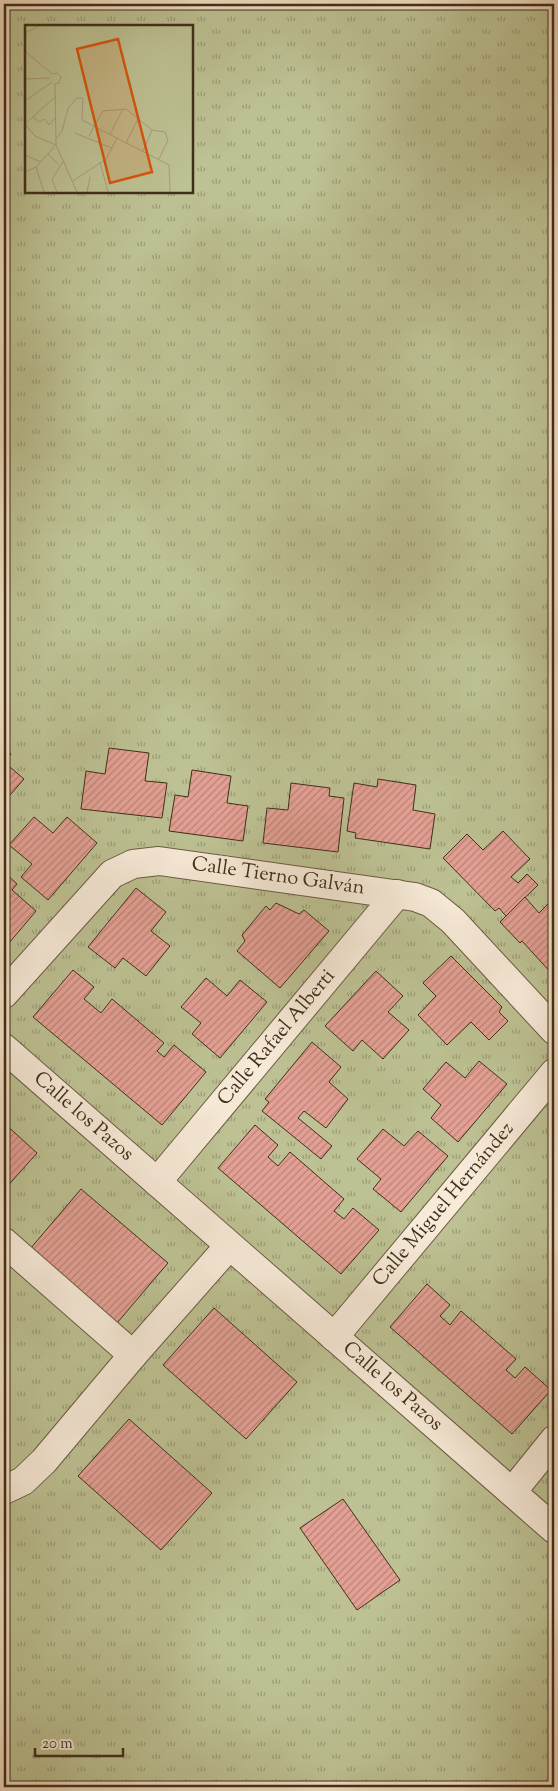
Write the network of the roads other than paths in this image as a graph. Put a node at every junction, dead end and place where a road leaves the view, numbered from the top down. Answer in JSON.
{"nodes":[{"id":1,"x":397,"y":894,"type":"junction"},
{"id":2,"x":4,"y":994,"type":"edge"},
{"id":3,"x":554,"y":1030,"type":"edge"},
{"id":4,"x":4,"y":1048,"type":"edge"},
{"id":5,"x":554,"y":1073,"type":"edge"},
{"id":6,"x":157,"y":1182,"type":"junction"},
{"id":7,"x":4,"y":1242,"type":"edge"},
{"id":8,"x":229,"y":1246,"type":"junction"},
{"id":9,"x":334,"y":1337,"type":"junction"},
{"id":10,"x":133,"y":1355,"type":"junction"},
{"id":11,"x":554,"y":1440,"type":"edge"},
{"id":12,"x":14,"y":1485,"type":"edge"},
{"id":13,"x":512,"y":1492,"type":"junction"},
{"id":14,"x":554,"y":1529,"type":"edge"}],
"edges":[{"from":1,"to":2,"type":"street","name":"Calle Tierno Galván"},
{"from":1,"to":3,"type":"street","name":"Calle Tierno Galván"},
{"from":1,"to":6,"type":"street","name":"Calle Rafael Alberti"},
{"from":4,"to":6,"type":"street","name":"Calle los Pazos"},
{"from":5,"to":9,"type":"street","name":"Calle Miguel Hernández"},
{"from":6,"to":8,"type":"street","name":"Calle los Pazos"},
{"from":7,"to":10,"type":"street"},
{"from":8,"to":9,"type":"street","name":"Calle los Pazos"},
{"from":8,"to":10,"type":"street"},
{"from":9,"to":13,"type":"street","name":"Calle los Pazos"},
{"from":10,"to":12,"type":"street"},
{"from":11,"to":13,"type":"street"},
{"from":13,"to":14,"type":"street","name":"Calle los Pazos"}]}
